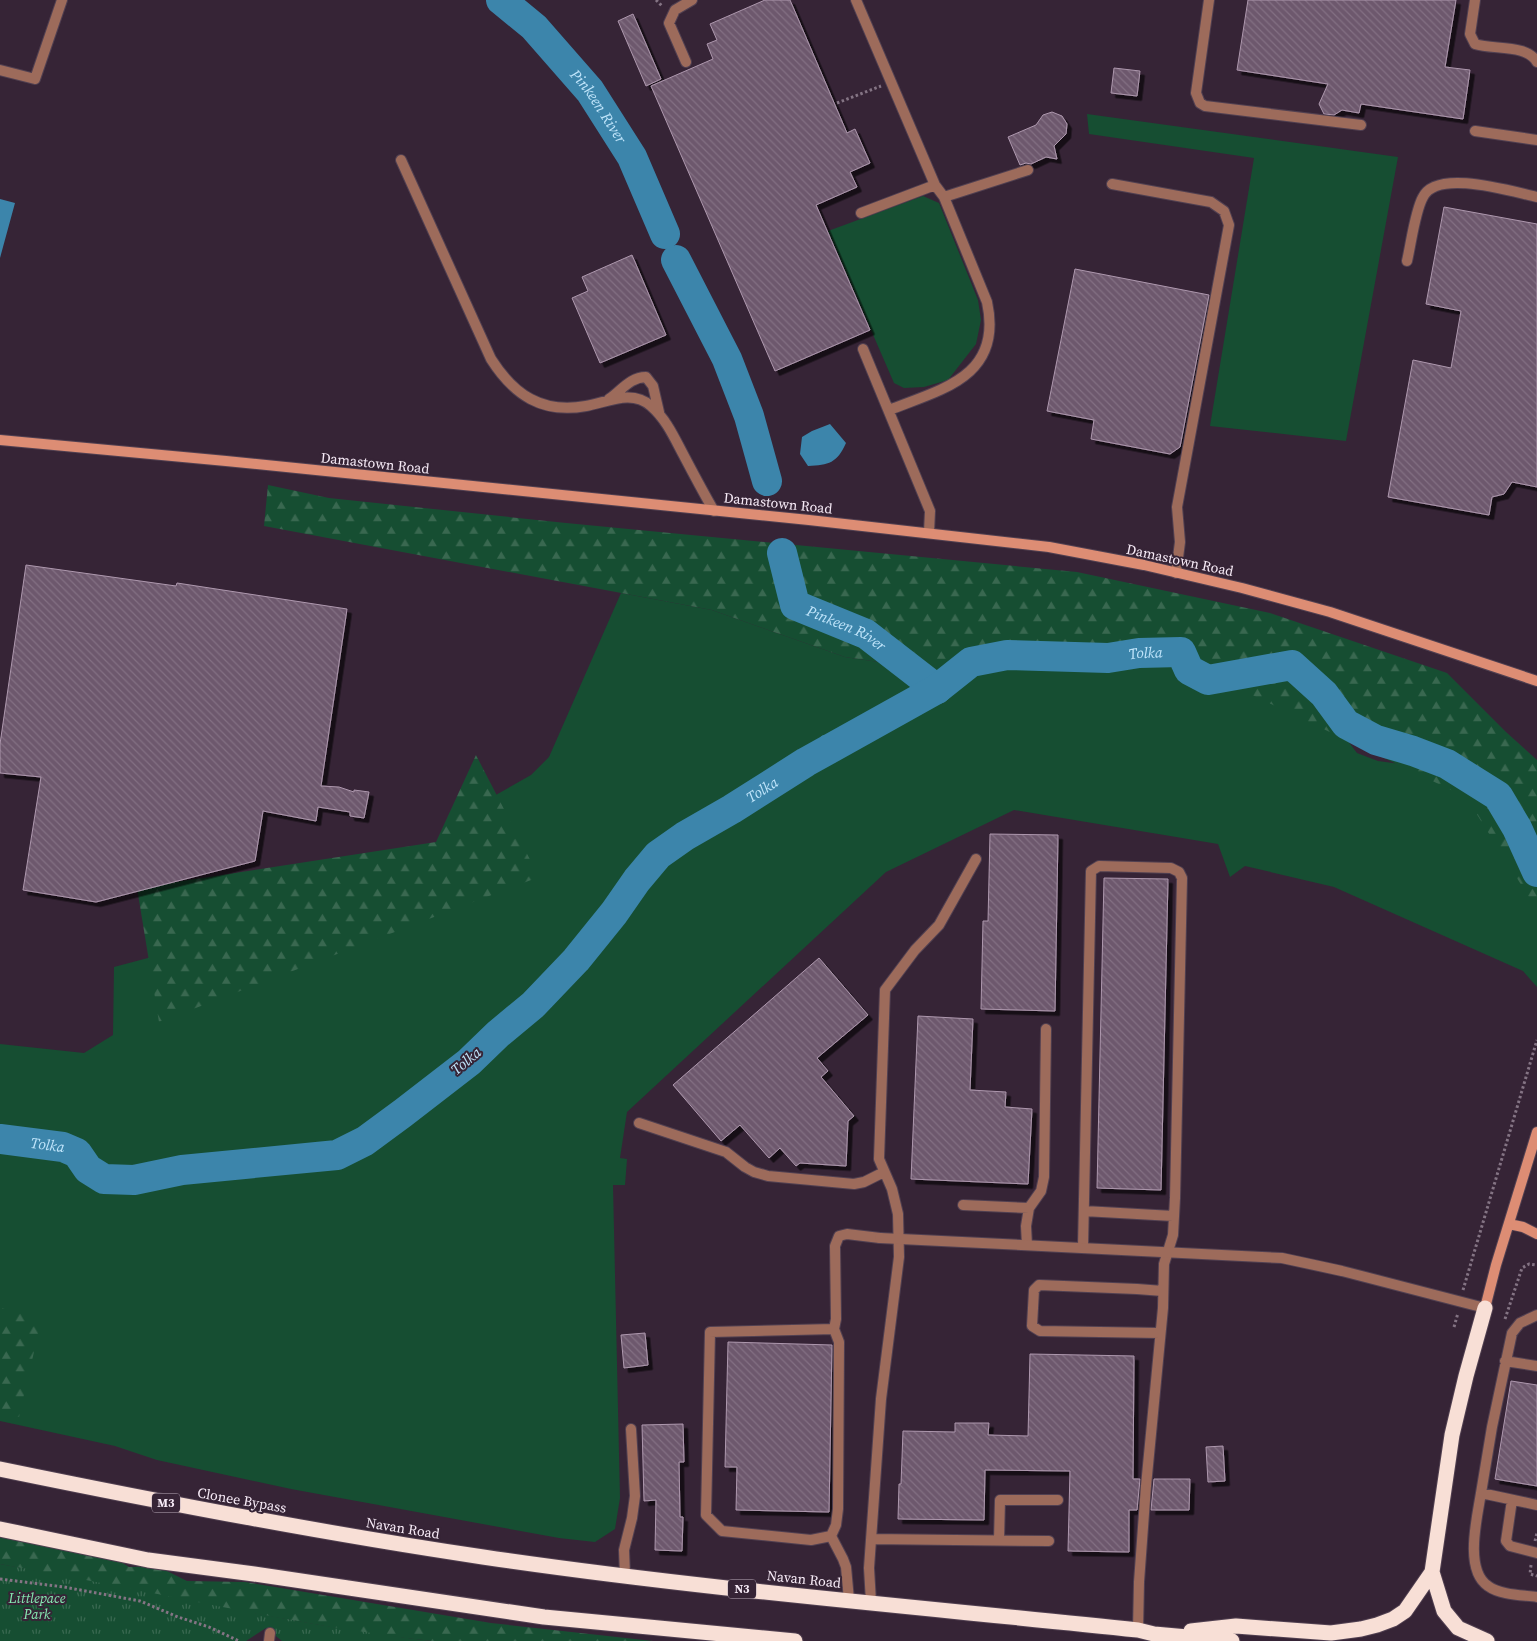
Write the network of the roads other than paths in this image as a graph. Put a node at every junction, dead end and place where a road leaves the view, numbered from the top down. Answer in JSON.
{"nodes":[{"id":1,"x":62,"y":0,"type":"edge"},
{"id":2,"x":692,"y":0,"type":"edge"},
{"id":3,"x":856,"y":0,"type":"edge"},
{"id":4,"x":1209,"y":0,"type":"edge"},
{"id":5,"x":1475,"y":0,"type":"edge"},
{"id":6,"x":686,"y":62,"type":"dead end"},
{"id":7,"x":1537,"y":62,"type":"edge"},
{"id":8,"x":0,"y":70,"type":"edge"},
{"id":9,"x":1361,"y":125,"type":"dead end"},
{"id":10,"x":1475,"y":131,"type":"dead end"},
{"id":11,"x":1537,"y":140,"type":"edge"},
{"id":12,"x":401,"y":160,"type":"dead end"},
{"id":13,"x":1028,"y":170,"type":"dead end"},
{"id":14,"x":1112,"y":184,"type":"dead end"},
{"id":15,"x":935,"y":185,"type":"junction"},
{"id":16,"x":944,"y":197,"type":"junction"},
{"id":17,"x":1537,"y":197,"type":"edge"},
{"id":18,"x":860,"y":214,"type":"dead end"},
{"id":19,"x":1407,"y":261,"type":"dead end"},
{"id":20,"x":863,"y":349,"type":"dead end"},
{"id":21,"x":606,"y":401,"type":"junction"},
{"id":22,"x":889,"y":410,"type":"junction"},
{"id":23,"x":662,"y":418,"type":"junction"},
{"id":24,"x":0,"y":440,"type":"edge"},
{"id":25,"x":714,"y":511,"type":"junction"},
{"id":26,"x":929,"y":532,"type":"junction"},
{"id":27,"x":1176,"y":573,"type":"junction"},
{"id":28,"x":1537,"y":681,"type":"edge"},
{"id":29,"x":976,"y":859,"type":"dead end"},
{"id":30,"x":1046,"y":1029,"type":"dead end"},
{"id":31,"x":639,"y":1123,"type":"dead end"},
{"id":32,"x":1537,"y":1132,"type":"edge"},
{"id":33,"x":884,"y":1172,"type":"junction"},
{"id":34,"x":964,"y":1205,"type":"dead end"},
{"id":35,"x":1029,"y":1208,"type":"junction"},
{"id":36,"x":1084,"y":1210,"type":"junction"},
{"id":37,"x":1173,"y":1216,"type":"junction"},
{"id":38,"x":1509,"y":1224,"type":"junction"},
{"id":39,"x":1537,"y":1234,"type":"edge"},
{"id":40,"x":900,"y":1239,"type":"junction"},
{"id":41,"x":1026,"y":1245,"type":"junction"},
{"id":42,"x":1083,"y":1247,"type":"junction"},
{"id":43,"x":1169,"y":1252,"type":"junction"},
{"id":44,"x":1164,"y":1292,"type":"junction"},
{"id":45,"x":1485,"y":1308,"type":"junction"},
{"id":46,"x":1537,"y":1315,"type":"edge"},
{"id":47,"x":834,"y":1329,"type":"junction"},
{"id":48,"x":1160,"y":1333,"type":"junction"},
{"id":49,"x":1505,"y":1361,"type":"junction"},
{"id":50,"x":1537,"y":1366,"type":"edge"},
{"id":51,"x":631,"y":1429,"type":"dead end"},
{"id":52,"x":0,"y":1459,"type":"edge"},
{"id":53,"x":0,"y":1469,"type":"edge"},
{"id":54,"x":1481,"y":1493,"type":"junction"},
{"id":55,"x":1058,"y":1500,"type":"dead end"},
{"id":56,"x":1512,"y":1500,"type":"junction"},
{"id":57,"x":1537,"y":1505,"type":"edge"},
{"id":58,"x":0,"y":1520,"type":"edge"},
{"id":59,"x":0,"y":1529,"type":"edge"},
{"id":60,"x":332,"y":1533,"type":"junction"},
{"id":61,"x":831,"y":1536,"type":"junction"},
{"id":62,"x":871,"y":1539,"type":"junction"},
{"id":63,"x":999,"y":1540,"type":"junction"},
{"id":64,"x":1049,"y":1541,"type":"dead end"},
{"id":65,"x":1537,"y":1553,"type":"edge"},
{"id":66,"x":1432,"y":1572,"type":"junction"},
{"id":67,"x":254,"y":1574,"type":"junction"},
{"id":68,"x":625,"y":1575,"type":"junction"},
{"id":69,"x":1537,"y":1597,"type":"edge"},
{"id":70,"x":849,"y":1600,"type":"junction"},
{"id":71,"x":871,"y":1602,"type":"junction"},
{"id":72,"x":1138,"y":1630,"type":"junction"},
{"id":73,"x":1154,"y":1634,"type":"junction"},
{"id":74,"x":795,"y":1641,"type":"edge"},
{"id":75,"x":1232,"y":1641,"type":"edge"},
{"id":76,"x":1487,"y":1641,"type":"edge"}],
"edges":[{"from":1,"to":8,"type":"street"},
{"from":2,"to":6,"type":"street"},
{"from":3,"to":15,"type":"street"},
{"from":4,"to":9,"type":"street"},
{"from":5,"to":7,"type":"street"},
{"from":10,"to":11,"type":"street"},
{"from":12,"to":21,"type":"street"},
{"from":13,"to":16,"type":"street"},
{"from":14,"to":27,"type":"street"},
{"from":15,"to":16,"type":"street"},
{"from":15,"to":18,"type":"street"},
{"from":16,"to":22,"type":"street"},
{"from":17,"to":19,"type":"street"},
{"from":20,"to":22,"type":"street"},
{"from":21,"to":23,"type":"street"},
{"from":21,"to":23,"type":"street"},
{"from":22,"to":26,"type":"street"},
{"from":23,"to":25,"type":"street"},
{"from":24,"to":25,"type":"street","name":"Damastown Road"},
{"from":25,"to":26,"type":"street","name":"Damastown Road"},
{"from":26,"to":27,"type":"street","name":"Damastown Road"},
{"from":27,"to":28,"type":"street","name":"Damastown Road"},
{"from":29,"to":33,"type":"street"},
{"from":30,"to":35,"type":"street"},
{"from":31,"to":33,"type":"street"},
{"from":32,"to":38,"type":"street"},
{"from":33,"to":40,"type":"street"},
{"from":34,"to":35,"type":"street"},
{"from":35,"to":41,"type":"street"},
{"from":36,"to":37,"type":"street"},
{"from":36,"to":37,"type":"street"},
{"from":36,"to":42,"type":"street"},
{"from":37,"to":43,"type":"street"},
{"from":38,"to":39,"type":"street"},
{"from":38,"to":45,"type":"street"},
{"from":40,"to":41,"type":"street"},
{"from":40,"to":47,"type":"street"},
{"from":40,"to":62,"type":"street"},
{"from":41,"to":42,"type":"street"},
{"from":42,"to":43,"type":"street"},
{"from":43,"to":44,"type":"street"},
{"from":43,"to":45,"type":"street"},
{"from":44,"to":48,"type":"street"},
{"from":44,"to":48,"type":"street"},
{"from":45,"to":66,"type":"highway"},
{"from":46,"to":49,"type":"street"},
{"from":47,"to":61,"type":"street"},
{"from":47,"to":61,"type":"street"},
{"from":48,"to":72,"type":"street"},
{"from":49,"to":50,"type":"street"},
{"from":49,"to":54,"type":"street"},
{"from":51,"to":68,"type":"street"},
{"from":52,"to":60,"type":"highway"},
{"from":53,"to":60,"type":"highway","name":"Clonee Bypass","number":"M3"},
{"from":54,"to":56,"type":"street"},
{"from":54,"to":69,"type":"street"},
{"from":55,"to":63,"type":"street"},
{"from":56,"to":57,"type":"street"},
{"from":56,"to":65,"type":"street"},
{"from":58,"to":67,"type":"highway"},
{"from":59,"to":67,"type":"highway"},
{"from":60,"to":68,"type":"highway","name":"Navan Road","number":"N3"},
{"from":61,"to":70,"type":"street"},
{"from":62,"to":63,"type":"street"},
{"from":62,"to":71,"type":"street"},
{"from":63,"to":64,"type":"street"},
{"from":66,"to":73,"type":"highway"},
{"from":66,"to":76,"type":"highway"},
{"from":67,"to":74,"type":"highway"},
{"from":68,"to":70,"type":"highway","name":"Navan Road","number":"N3"},
{"from":70,"to":71,"type":"highway","name":"Navan Road","number":"N3"},
{"from":71,"to":72,"type":"highway","name":"Navan Road","number":"N3"},
{"from":72,"to":73,"type":"highway","name":"Navan Road","number":"N3"},
{"from":73,"to":75,"type":"highway","number":"N3"}]}
